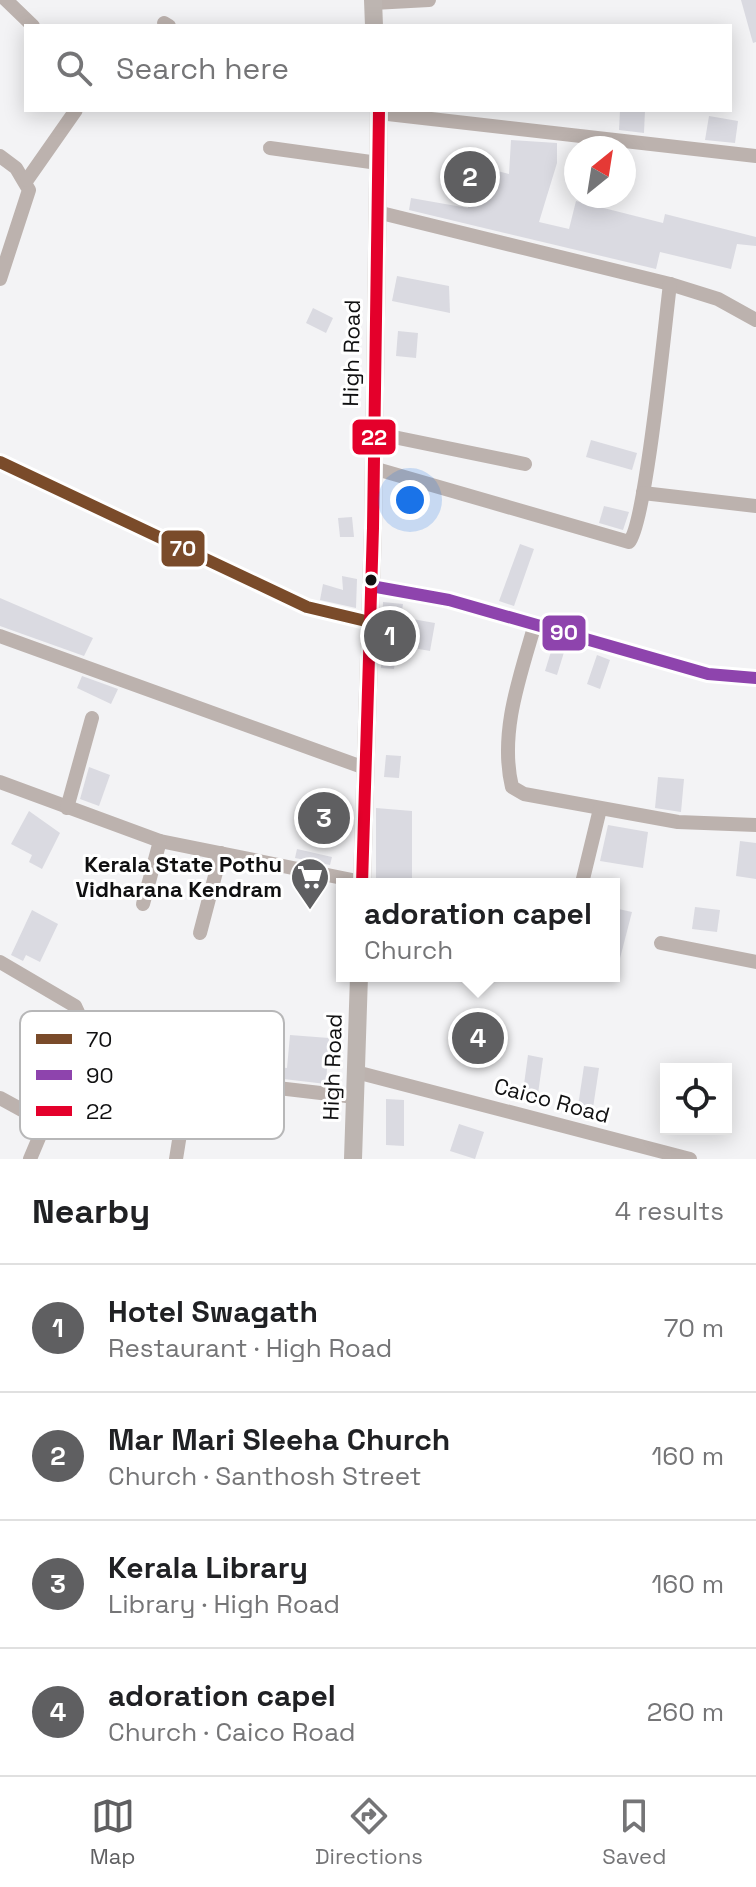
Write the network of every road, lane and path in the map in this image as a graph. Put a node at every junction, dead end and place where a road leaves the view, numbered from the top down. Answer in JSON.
{"nodes":[{"id":1,"x":6,"y":0,"type":"edge"},
{"id":2,"x":429,"y":0,"type":"edge"},
{"id":3,"x":373,"y":2,"type":"edge"},
{"id":4,"x":31,"y":24,"type":"edge"},
{"id":5,"x":374,"y":24,"type":"edge"},
{"id":6,"x":75,"y":112,"type":"edge"},
{"id":7,"x":379,"y":112,"type":"edge"},
{"id":8,"x":270,"y":148,"type":"dead end"},
{"id":9,"x":0,"y":156,"type":"edge"},
{"id":10,"x":756,"y":156,"type":"edge"},
{"id":11,"x":378,"y":163,"type":"junction"},
{"id":12,"x":27,"y":180,"type":"junction"},
{"id":13,"x":377,"y":212,"type":"junction"},
{"id":14,"x":0,"y":279,"type":"edge"},
{"id":15,"x":670,"y":284,"type":"junction"},
{"id":16,"x":756,"y":320,"type":"edge"},
{"id":17,"x":374,"y":433,"type":"junction"},
{"id":18,"x":0,"y":462,"type":"edge"},
{"id":19,"x":525,"y":464,"type":"dead end"},
{"id":20,"x":373,"y":468,"type":"junction"},
{"id":21,"x":643,"y":493,"type":"junction"},
{"id":22,"x":756,"y":506,"type":"edge"},
{"id":23,"x":371,"y":586,"type":"junction"},
{"id":24,"x":370,"y":622,"type":"junction"},
{"id":25,"x":535,"y":624,"type":"junction"},
{"id":26,"x":0,"y":636,"type":"edge"},
{"id":27,"x":756,"y":678,"type":"edge"},
{"id":28,"x":92,"y":718,"type":"dead end"},
{"id":29,"x":365,"y":768,"type":"junction"},
{"id":30,"x":0,"y":782,"type":"edge"},
{"id":31,"x":67,"y":808,"type":"junction"},
{"id":32,"x":600,"y":809,"type":"junction"},
{"id":33,"x":756,"y":825,"type":"edge"},
{"id":34,"x":160,"y":841,"type":"junction"},
{"id":35,"x":221,"y":853,"type":"junction"},
{"id":36,"x":338,"y":878,"type":"edge"},
{"id":37,"x":362,"y":878,"type":"edge"},
{"id":38,"x":583,"y":878,"type":"edge"},
{"id":39,"x":143,"y":904,"type":"dead end"},
{"id":40,"x":200,"y":933,"type":"dead end"},
{"id":41,"x":661,"y":943,"type":"dead end"},
{"id":42,"x":0,"y":962,"type":"edge"},
{"id":43,"x":756,"y":962,"type":"edge"},
{"id":44,"x":359,"y":982,"type":"edge"},
{"id":45,"x":77,"y":1011,"type":"edge"},
{"id":46,"x":356,"y":1072,"type":"junction"},
{"id":47,"x":284,"y":1089,"type":"edge"},
{"id":48,"x":355,"y":1097,"type":"junction"},
{"id":49,"x":0,"y":1098,"type":"edge"},
{"id":50,"x":20,"y":1109,"type":"edge"},
{"id":51,"x":38,"y":1139,"type":"edge"},
{"id":52,"x":179,"y":1139,"type":"edge"},
{"id":53,"x":30,"y":1159,"type":"edge"},
{"id":54,"x":176,"y":1159,"type":"edge"},
{"id":55,"x":353,"y":1159,"type":"edge"},
{"id":56,"x":690,"y":1159,"type":"edge"}],
"edges":[{"from":1,"to":4,"type":"street"},
{"from":2,"to":3,"type":"street"},
{"from":3,"to":5,"type":"main road"},
{"from":6,"to":12,"type":"street"},
{"from":7,"to":10,"type":"street"},
{"from":7,"to":11,"type":"main road","name":"High Road"},
{"from":8,"to":11,"type":"street"},
{"from":9,"to":12,"type":"street"},
{"from":11,"to":13,"type":"main road","name":"High Road"},
{"from":12,"to":14,"type":"street"},
{"from":13,"to":15,"type":"street"},
{"from":13,"to":17,"type":"main road","name":"High Road"},
{"from":15,"to":16,"type":"street"},
{"from":15,"to":21,"type":"street"},
{"from":17,"to":19,"type":"street"},
{"from":17,"to":20,"type":"main road","name":"High Road"},
{"from":18,"to":24,"type":"street"},
{"from":20,"to":21,"type":"street"},
{"from":20,"to":23,"type":"main road","name":"High Road"},
{"from":21,"to":22,"type":"street"},
{"from":23,"to":24,"type":"main road","name":"High Road"},
{"from":23,"to":25,"type":"street"},
{"from":24,"to":29,"type":"main road","name":"High Road"},
{"from":25,"to":27,"type":"street"},
{"from":25,"to":32,"type":"street"},
{"from":26,"to":29,"type":"street"},
{"from":28,"to":31,"type":"street"},
{"from":29,"to":37,"type":"main road","name":"High Road"},
{"from":30,"to":31,"type":"street"},
{"from":31,"to":34,"type":"street"},
{"from":32,"to":33,"type":"street"},
{"from":32,"to":38,"type":"street"},
{"from":34,"to":35,"type":"street"},
{"from":34,"to":39,"type":"street"},
{"from":35,"to":36,"type":"street"},
{"from":35,"to":40,"type":"street"},
{"from":41,"to":43,"type":"street"},
{"from":42,"to":45,"type":"street"},
{"from":44,"to":46,"type":"main road","name":"High Road"},
{"from":46,"to":48,"type":"main road","name":"High Road"},
{"from":46,"to":56,"type":"street","name":"Caico Road"},
{"from":47,"to":48,"type":"street"},
{"from":48,"to":55,"type":"main road","name":"High Road"},
{"from":49,"to":50,"type":"street"},
{"from":51,"to":53,"type":"street"},
{"from":52,"to":54,"type":"street"}]}
